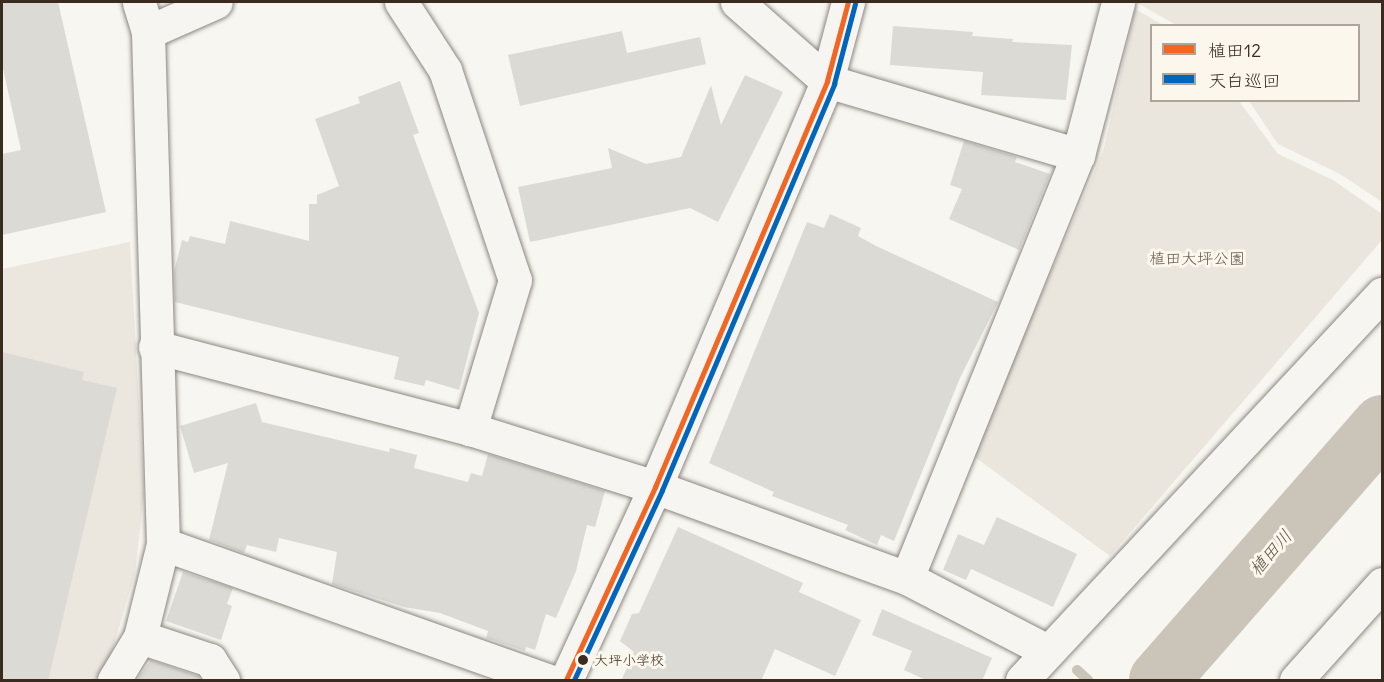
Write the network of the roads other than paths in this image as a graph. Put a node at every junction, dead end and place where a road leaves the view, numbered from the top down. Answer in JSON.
{"nodes":[{"id":1,"x":139,"y":2,"type":"edge"},
{"id":2,"x":216,"y":2,"type":"edge"},
{"id":3,"x":401,"y":2,"type":"edge"},
{"id":4,"x":737,"y":2,"type":"edge"},
{"id":5,"x":848,"y":2,"type":"edge"},
{"id":6,"x":1118,"y":2,"type":"edge"},
{"id":7,"x":148,"y":32,"type":"junction"},
{"id":8,"x":827,"y":81,"type":"junction"},
{"id":9,"x":1078,"y":155,"type":"junction"},
{"id":10,"x":1383,"y":294,"type":"edge"},
{"id":11,"x":155,"y":347,"type":"junction"},
{"id":12,"x":470,"y":429,"type":"junction"},
{"id":13,"x":655,"y":487,"type":"junction"},
{"id":14,"x":163,"y":544,"type":"junction"},
{"id":15,"x":907,"y":578,"type":"junction"},
{"id":16,"x":1383,"y":584,"type":"edge"},
{"id":17,"x":140,"y":637,"type":"junction"},
{"id":18,"x":1047,"y":651,"type":"junction"},
{"id":19,"x":114,"y":681,"type":"edge"},
{"id":20,"x":223,"y":681,"type":"edge"},
{"id":21,"x":548,"y":681,"type":"edge"},
{"id":22,"x":566,"y":681,"type":"edge"},
{"id":23,"x":1022,"y":681,"type":"edge"},
{"id":24,"x":1296,"y":681,"type":"edge"}],
"edges":[{"from":1,"to":7,"type":"street"},
{"from":2,"to":7,"type":"street"},
{"from":3,"to":12,"type":"street"},
{"from":4,"to":8,"type":"street"},
{"from":5,"to":8,"type":"street"},
{"from":6,"to":9,"type":"street"},
{"from":7,"to":11,"type":"street"},
{"from":8,"to":9,"type":"street"},
{"from":8,"to":13,"type":"street"},
{"from":9,"to":15,"type":"street"},
{"from":10,"to":18,"type":"street"},
{"from":11,"to":12,"type":"street"},
{"from":11,"to":14,"type":"street"},
{"from":12,"to":13,"type":"street"},
{"from":13,"to":15,"type":"street"},
{"from":13,"to":22,"type":"street"},
{"from":14,"to":17,"type":"street"},
{"from":14,"to":21,"type":"street"},
{"from":15,"to":18,"type":"street"},
{"from":16,"to":24,"type":"street"},
{"from":17,"to":19,"type":"street"},
{"from":17,"to":20,"type":"street"},
{"from":18,"to":23,"type":"street"}]}
